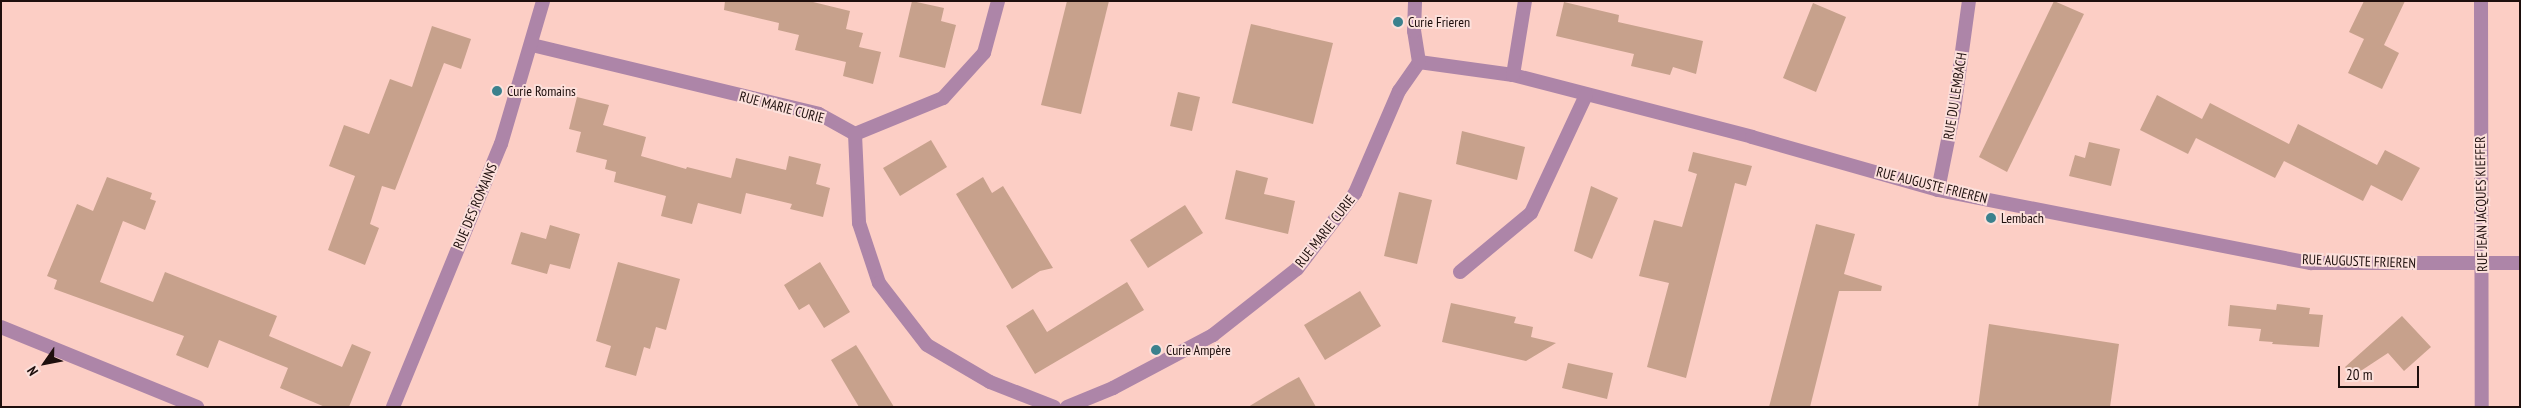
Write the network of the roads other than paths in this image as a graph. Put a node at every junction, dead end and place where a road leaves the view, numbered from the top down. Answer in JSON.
{"nodes":[{"id":1,"x":543,"y":1,"type":"edge"},
{"id":2,"x":998,"y":1,"type":"edge"},
{"id":3,"x":1415,"y":1,"type":"edge"},
{"id":4,"x":1525,"y":1,"type":"edge"},
{"id":5,"x":1969,"y":1,"type":"edge"},
{"id":6,"x":2481,"y":1,"type":"edge"},
{"id":7,"x":532,"y":44,"type":"junction"},
{"id":8,"x":1420,"y":62,"type":"junction"},
{"id":9,"x":1514,"y":75,"type":"junction"},
{"id":10,"x":1586,"y":96,"type":"junction"},
{"id":11,"x":855,"y":134,"type":"junction"},
{"id":12,"x":1938,"y":190,"type":"junction"},
{"id":13,"x":2482,"y":263,"type":"junction"},
{"id":14,"x":2520,"y":263,"type":"edge"},
{"id":15,"x":1460,"y":272,"type":"dead end"},
{"id":16,"x":1,"y":327,"type":"edge"},
{"id":17,"x":197,"y":407,"type":"edge"},
{"id":18,"x":393,"y":407,"type":"edge"},
{"id":19,"x":1054,"y":407,"type":"edge"},
{"id":20,"x":1067,"y":407,"type":"edge"},
{"id":21,"x":2482,"y":407,"type":"edge"}],
"edges":[{"from":1,"to":7,"type":"street","name":"RUE DES ROMAINS"},
{"from":2,"to":11,"type":"street"},
{"from":3,"to":8,"type":"street"},
{"from":4,"to":9,"type":"street"},
{"from":5,"to":12,"type":"street","name":"RUE DU LEMBACH"},
{"from":6,"to":13,"type":"street","name":"RUE JEAN JACQUES KIEFFER"},
{"from":7,"to":11,"type":"street","name":"RUE MARIE CURIE"},
{"from":7,"to":18,"type":"street","name":"RUE DES ROMAINS"},
{"from":8,"to":9,"type":"street","name":"RUE AUGUSTE FRIEREN"},
{"from":8,"to":20,"type":"street","name":"RUE MARIE CURIE"},
{"from":9,"to":10,"type":"street","name":"RUE AUGUSTE FRIEREN"},
{"from":10,"to":12,"type":"street","name":"RUE AUGUSTE FRIEREN"},
{"from":10,"to":15,"type":"street"},
{"from":11,"to":19,"type":"street"},
{"from":12,"to":13,"type":"street","name":"RUE AUGUSTE FRIEREN"},
{"from":13,"to":14,"type":"street","name":"RUE AUGUSTE FRIEREN"},
{"from":13,"to":21,"type":"street","name":"RUE JEAN JACQUES KIEFFER"},
{"from":16,"to":17,"type":"street"}]}
